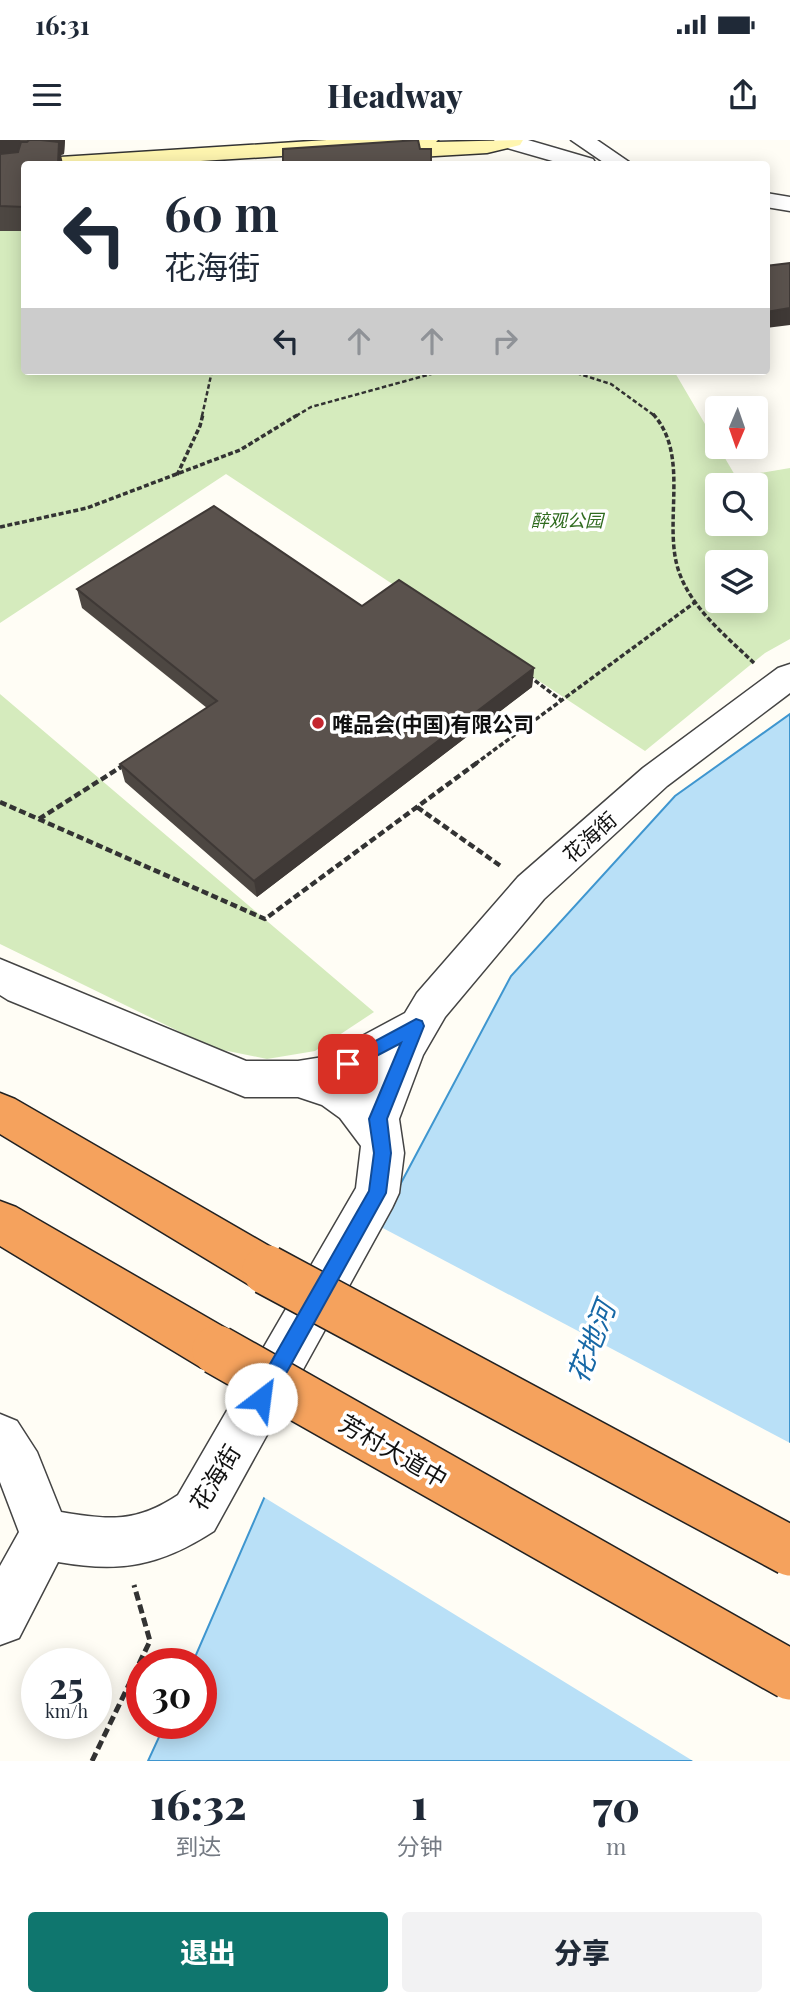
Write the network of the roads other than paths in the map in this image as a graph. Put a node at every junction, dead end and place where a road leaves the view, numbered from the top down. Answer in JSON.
{"nodes":[{"id":1,"x":428,"y":140,"type":"edge"},
{"id":2,"x":582,"y":140,"type":"edge"},
{"id":3,"x":384,"y":141,"type":"edge"},
{"id":4,"x":508,"y":141,"type":"edge"},
{"id":5,"x":102,"y":161,"type":"edge"},
{"id":6,"x":238,"y":161,"type":"edge"},
{"id":7,"x":575,"y":161,"type":"edge"},
{"id":8,"x":616,"y":161,"type":"edge"},
{"id":9,"x":770,"y":201,"type":"edge"},
{"id":10,"x":790,"y":204,"type":"edge"},
{"id":11,"x":783,"y":681,"type":"edge"},
{"id":12,"x":0,"y":976,"type":"edge"},
{"id":13,"x":416,"y":1026,"type":"junction"},
{"id":14,"x":298,"y":1079,"type":"junction"},
{"id":15,"x":0,"y":1112,"type":"edge"},
{"id":16,"x":379,"y":1137,"type":"junction"},
{"id":17,"x":0,"y":1223,"type":"edge"},
{"id":18,"x":0,"y":1438,"type":"edge"},
{"id":19,"x":45,"y":1534,"type":"junction"},
{"id":20,"x":790,"y":1551,"type":"edge"},
{"id":21,"x":0,"y":1619,"type":"edge"},
{"id":22,"x":790,"y":1675,"type":"edge"}],
"edges":[{"from":1,"to":3,"type":"main road"},
{"from":2,"to":8,"type":"street"},
{"from":3,"to":5,"type":"main road"},
{"from":4,"to":6,"type":"main road"},
{"from":4,"to":7,"type":"street"},
{"from":9,"to":10,"type":"street"},
{"from":11,"to":13,"type":"street","name":"花海街"},
{"from":12,"to":14,"type":"street","name":"花海街"},
{"from":13,"to":14,"type":"street","name":"花海街"},
{"from":13,"to":16,"type":"street","name":"花海街"},
{"from":14,"to":16,"type":"street"},
{"from":15,"to":20,"type":"highway","bridge":true},
{"from":16,"to":19,"type":"street","name":"花海街"},
{"from":17,"to":22,"type":"highway","name":"芳村大道中","bridge":true},
{"from":18,"to":19,"type":"street"},
{"from":19,"to":21,"type":"street"}]}
